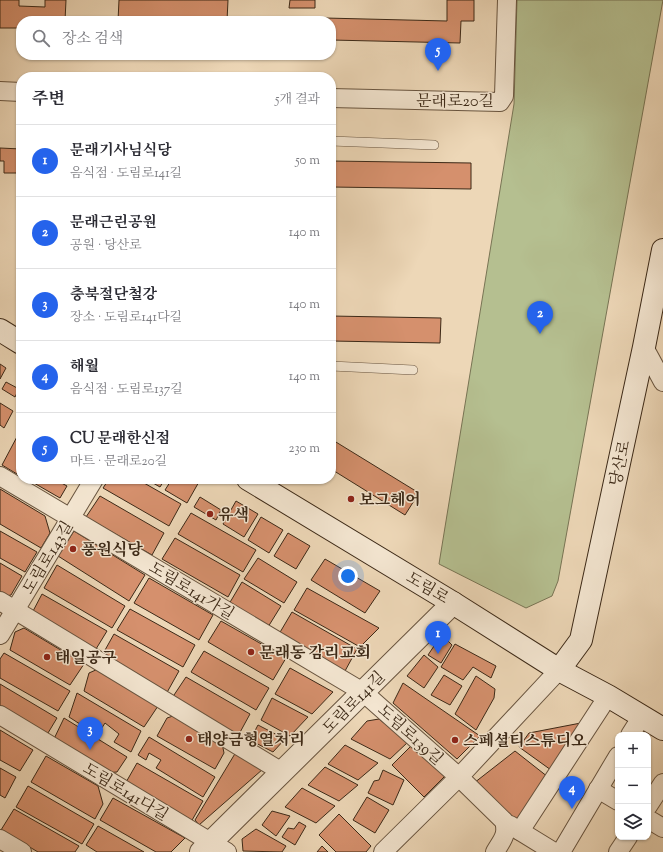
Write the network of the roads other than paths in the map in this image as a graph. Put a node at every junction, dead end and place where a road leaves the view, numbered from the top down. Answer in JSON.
{"nodes":[{"id":1,"x":506,"y":0,"type":"edge"},
{"id":2,"x":0,"y":91,"type":"edge"},
{"id":3,"x":16,"y":92,"type":"edge"},
{"id":4,"x":336,"y":98,"type":"edge"},
{"id":5,"x":336,"y":141,"type":"edge"},
{"id":6,"x":434,"y":145,"type":"dead end"},
{"id":7,"x":663,"y":250,"type":"edge"},
{"id":8,"x":0,"y":330,"type":"edge"},
{"id":9,"x":16,"y":340,"type":"edge"},
{"id":10,"x":644,"y":347,"type":"junction"},
{"id":11,"x":336,"y":366,"type":"edge"},
{"id":12,"x":413,"y":370,"type":"dead end"},
{"id":13,"x":663,"y":382,"type":"edge"},
{"id":14,"x":0,"y":476,"type":"edge"},
{"id":15,"x":91,"y":484,"type":"edge"},
{"id":16,"x":256,"y":484,"type":"edge"},
{"id":17,"x":70,"y":518,"type":"junction"},
{"id":18,"x":454,"y":603,"type":"junction"},
{"id":19,"x":7,"y":605,"type":"edge"},
{"id":20,"x":0,"y":634,"type":"edge"},
{"id":21,"x":559,"y":670,"type":"junction"},
{"id":22,"x":363,"y":692,"type":"junction"},
{"id":23,"x":608,"y":696,"type":"junction"},
{"id":24,"x":0,"y":715,"type":"edge"},
{"id":25,"x":642,"y":716,"type":"junction"},
{"id":26,"x":663,"y":729,"type":"edge"},
{"id":27,"x":632,"y":732,"type":"edge"},
{"id":28,"x":615,"y":761,"type":"edge"},
{"id":29,"x":282,"y":772,"type":"junction"},
{"id":30,"x":459,"y":777,"type":"junction"},
{"id":31,"x":663,"y":783,"type":"edge"},
{"id":32,"x":598,"y":789,"type":"junction"},
{"id":33,"x":615,"y":799,"type":"edge"},
{"id":34,"x":649,"y":804,"type":"edge"},
{"id":35,"x":504,"y":821,"type":"junction"},
{"id":36,"x":651,"y":821,"type":"edge"},
{"id":37,"x":663,"y":828,"type":"edge"},
{"id":38,"x":520,"y":831,"type":"junction"},
{"id":39,"x":0,"y":839,"type":"edge"},
{"id":40,"x":626,"y":840,"type":"edge"},
{"id":41,"x":213,"y":849,"type":"edge"},
{"id":42,"x":22,"y":852,"type":"edge"},
{"id":43,"x":382,"y":852,"type":"edge"},
{"id":44,"x":495,"y":852,"type":"edge"},
{"id":45,"x":554,"y":852,"type":"edge"},
{"id":46,"x":561,"y":852,"type":"edge"},
{"id":47,"x":618,"y":852,"type":"edge"}],
"edges":[{"from":1,"to":4,"type":"street","name":"문래로20길"},
{"from":2,"to":3,"type":"street"},
{"from":5,"to":6,"type":"lane"},
{"from":7,"to":10,"type":"main road","name":"당산로"},
{"from":8,"to":9,"type":"main road"},
{"from":10,"to":13,"type":"street"},
{"from":10,"to":21,"type":"main road","name":"당산로"},
{"from":11,"to":12,"type":"lane"},
{"from":14,"to":17,"type":"street","name":"도림로141가길"},
{"from":15,"to":17,"type":"street","name":"도림로143길"},
{"from":16,"to":18,"type":"main road","name":"도림로"},
{"from":17,"to":19,"type":"street","name":"도림로143길"},
{"from":17,"to":22,"type":"street","name":"도림로141가길"},
{"from":18,"to":21,"type":"main road","name":"도림로"},
{"from":18,"to":22,"type":"main road","name":"도림로141길"},
{"from":19,"to":20,"type":"street","name":"도림로143길"},
{"from":19,"to":29,"type":"street"},
{"from":21,"to":23,"type":"main road","name":"도림로"},
{"from":21,"to":30,"type":"street","name":"도림로139길"},
{"from":22,"to":29,"type":"main road","name":"도림로141길"},
{"from":22,"to":30,"type":"street","name":"도림로139길"},
{"from":23,"to":25,"type":"main road","name":"도림로"},
{"from":23,"to":38,"type":"street"},
{"from":24,"to":41,"type":"street","name":"도림로141다길"},
{"from":25,"to":26,"type":"main road","name":"도림로"},
{"from":25,"to":27,"type":"street"},
{"from":28,"to":32,"type":"street"},
{"from":29,"to":41,"type":"main road","name":"도림로141길"},
{"from":30,"to":35,"type":"street"},
{"from":30,"to":43,"type":"street","name":"도림로139길"},
{"from":31,"to":34,"type":"street"},
{"from":32,"to":33,"type":"street"},
{"from":32,"to":46,"type":"street"},
{"from":35,"to":38,"type":"street"},
{"from":35,"to":44,"type":"street"},
{"from":36,"to":37,"type":"street"},
{"from":38,"to":45,"type":"street"},
{"from":39,"to":42,"type":"street"},
{"from":40,"to":47,"type":"street"}]}
